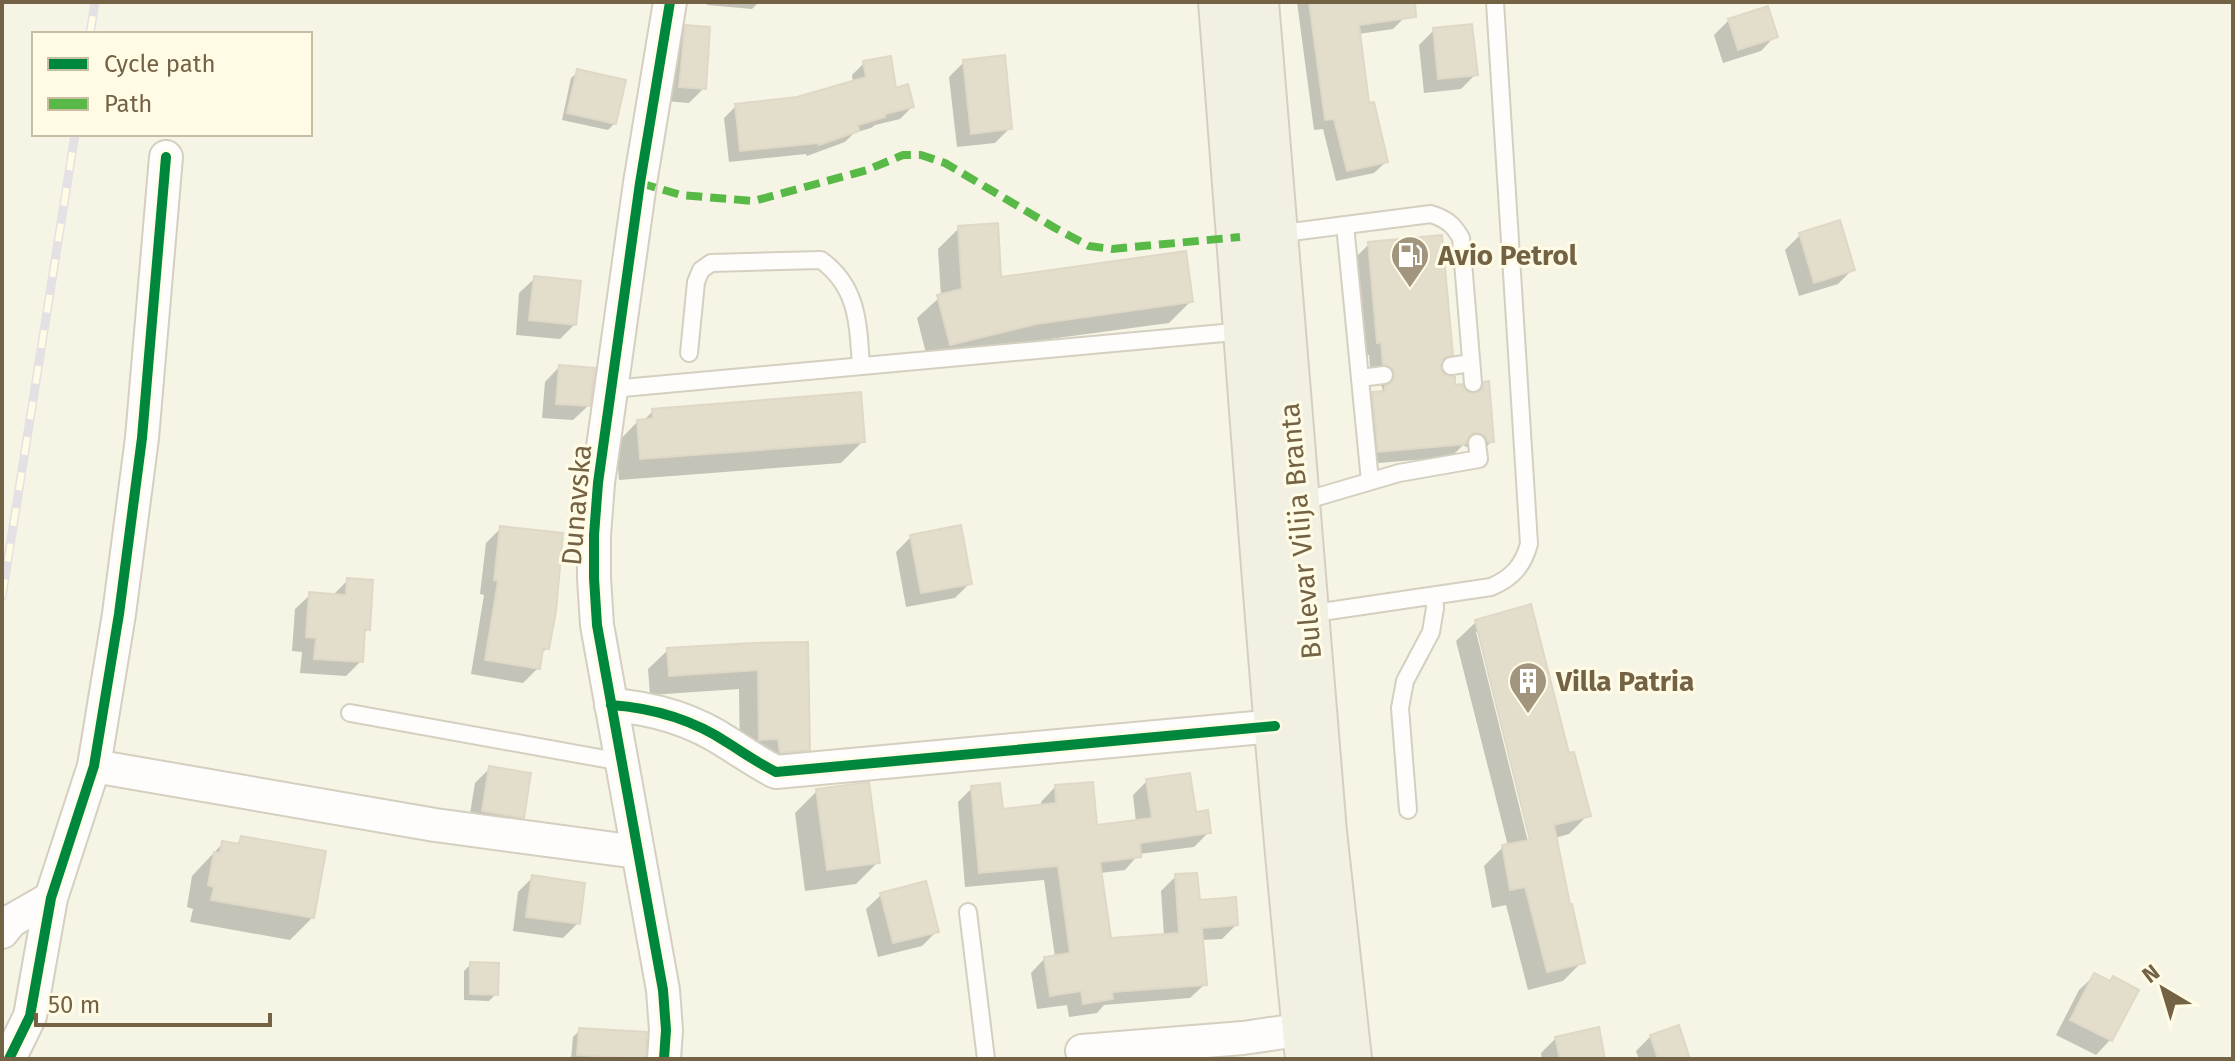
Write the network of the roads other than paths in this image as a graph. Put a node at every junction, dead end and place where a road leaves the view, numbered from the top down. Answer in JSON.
{"nodes":[{"id":1,"x":670,"y":2,"type":"edge"},
{"id":2,"x":1221,"y":2,"type":"edge"},
{"id":3,"x":1256,"y":2,"type":"edge"},
{"id":4,"x":1495,"y":2,"type":"edge"},
{"id":5,"x":166,"y":157,"type":"dead end"},
{"id":6,"x":1345,"y":225,"type":"junction"},
{"id":7,"x":1276,"y":234,"type":"junction"},
{"id":8,"x":1246,"y":331,"type":"junction"},
{"id":9,"x":689,"y":353,"type":"dead end"},
{"id":10,"x":1471,"y":363,"type":"junction"},
{"id":11,"x":861,"y":366,"type":"junction"},
{"id":12,"x":1451,"y":366,"type":"dead end"},
{"id":13,"x":1384,"y":375,"type":"dead end"},
{"id":14,"x":1360,"y":378,"type":"junction"},
{"id":15,"x":1473,"y":383,"type":"dead end"},
{"id":16,"x":612,"y":389,"type":"junction"},
{"id":17,"x":1477,"y":443,"type":"dead end"},
{"id":18,"x":1370,"y":481,"type":"junction"},
{"id":19,"x":1298,"y":502,"type":"junction"},
{"id":20,"x":1434,"y":596,"type":"junction"},
{"id":21,"x":1306,"y":614,"type":"junction"},
{"id":22,"x":611,"y":705,"type":"junction"},
{"id":23,"x":350,"y":713,"type":"dead end"},
{"id":24,"x":1275,"y":726,"type":"junction"},
{"id":25,"x":622,"y":762,"type":"junction"},
{"id":26,"x":94,"y":766,"type":"junction"},
{"id":27,"x":1408,"y":810,"type":"dead end"},
{"id":28,"x":637,"y":852,"type":"junction"},
{"id":29,"x":51,"y":898,"type":"junction"},
{"id":30,"x":968,"y":912,"type":"dead end"},
{"id":31,"x":2,"y":932,"type":"edge"},
{"id":32,"x":1306,"y":1044,"type":"edge"},
{"id":33,"x":1082,"y":1051,"type":"dead end"},
{"id":34,"x":9,"y":1059,"type":"edge"},
{"id":35,"x":664,"y":1059,"type":"edge"},
{"id":36,"x":986,"y":1059,"type":"edge"},
{"id":37,"x":1349,"y":1059,"type":"edge"}],
"edges":[{"from":1,"to":16,"type":"street","name":"Dunavska"},
{"from":2,"to":8,"type":"main road","name":"Bulevar Vilija Branta"},
{"from":3,"to":7,"type":"main road","name":"Bulevar Vilija Branta"},
{"from":4,"to":20,"type":"lane"},
{"from":5,"to":26,"type":"street"},
{"from":6,"to":7,"type":"lane"},
{"from":6,"to":10,"type":"lane"},
{"from":6,"to":14,"type":"lane"},
{"from":7,"to":19,"type":"main road","name":"Bulevar Vilija Branta"},
{"from":8,"to":11,"type":"lane"},
{"from":8,"to":24,"type":"main road","name":"Bulevar Vilija Branta"},
{"from":9,"to":11,"type":"lane"},
{"from":10,"to":12,"type":"lane"},
{"from":10,"to":15,"type":"lane"},
{"from":11,"to":16,"type":"lane"},
{"from":13,"to":14,"type":"lane"},
{"from":14,"to":18,"type":"lane"},
{"from":16,"to":22,"type":"street","name":"Dunavska"},
{"from":17,"to":18,"type":"lane"},
{"from":18,"to":19,"type":"lane"},
{"from":19,"to":21,"type":"main road","name":"Bulevar Vilija Branta"},
{"from":20,"to":21,"type":"lane"},
{"from":20,"to":27,"type":"lane"},
{"from":21,"to":37,"type":"main road","name":"Bulevar Vilija Branta"},
{"from":22,"to":24,"type":"street"},
{"from":22,"to":25,"type":"street","name":"Dunavska"},
{"from":23,"to":25,"type":"lane"},
{"from":24,"to":32,"type":"main road","name":"Bulevar Vilija Branta"},
{"from":25,"to":28,"type":"street","name":"Dunavska"},
{"from":26,"to":28,"type":"street"},
{"from":26,"to":29,"type":"street"},
{"from":28,"to":35,"type":"street","name":"Dunavska"},
{"from":29,"to":31,"type":"street"},
{"from":29,"to":34,"type":"street"},
{"from":30,"to":36,"type":"lane"},
{"from":32,"to":33,"type":"street"}]}
